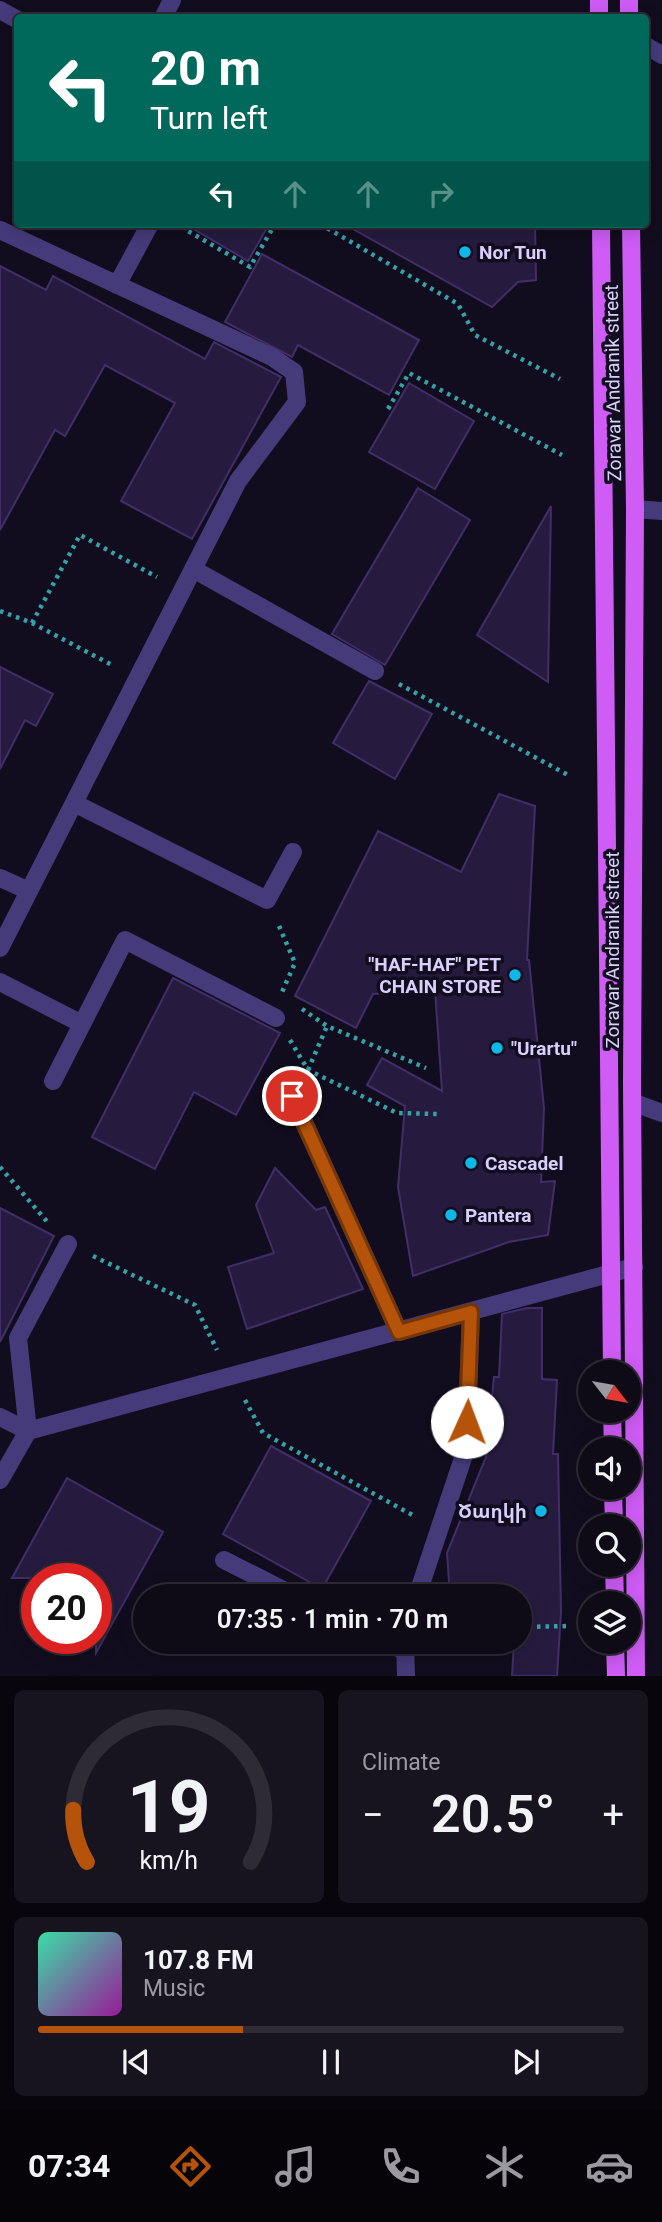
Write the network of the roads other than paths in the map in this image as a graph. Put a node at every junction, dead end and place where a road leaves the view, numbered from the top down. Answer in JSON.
{"nodes":[{"id":1,"x":148,"y":228,"type":"edge"},
{"id":2,"x":601,"y":228,"type":"edge"},
{"id":3,"x":631,"y":228,"type":"edge"},
{"id":4,"x":0,"y":230,"type":"edge"},
{"id":5,"x":117,"y":285,"type":"junction"},
{"id":6,"x":635,"y":509,"type":"junction"},
{"id":7,"x":662,"y":511,"type":"edge"},
{"id":8,"x":193,"y":569,"type":"junction"},
{"id":9,"x":375,"y":671,"type":"road end"},
{"id":10,"x":74,"y":803,"type":"junction"},
{"id":11,"x":293,"y":852,"type":"dead end"},
{"id":12,"x":0,"y":878,"type":"edge"},
{"id":13,"x":29,"y":891,"type":"junction"},
{"id":14,"x":0,"y":947,"type":"edge"},
{"id":15,"x":0,"y":982,"type":"edge"},
{"id":16,"x":276,"y":1018,"type":"road end"},
{"id":17,"x":82,"y":1024,"type":"junction"},
{"id":18,"x":53,"y":1081,"type":"dead end"},
{"id":19,"x":292,"y":1096,"type":"dead end"},
{"id":20,"x":632,"y":1102,"type":"junction"},
{"id":21,"x":662,"y":1113,"type":"edge"},
{"id":22,"x":68,"y":1244,"type":"dead end"},
{"id":23,"x":634,"y":1267,"type":"junction"},
{"id":24,"x":610,"y":1275,"type":"junction"},
{"id":25,"x":471,"y":1312,"type":"junction"},
{"id":26,"x":399,"y":1332,"type":"junction"},
{"id":27,"x":612,"y":1360,"type":"edge"},
{"id":28,"x":0,"y":1417,"type":"edge"},
{"id":29,"x":28,"y":1432,"type":"junction"},
{"id":30,"x":0,"y":1480,"type":"edge"},
{"id":31,"x":225,"y":1560,"type":"dead end"},
{"id":32,"x":272,"y":1584,"type":"edge"},
{"id":33,"x":421,"y":1584,"type":"edge"},
{"id":34,"x":405,"y":1654,"type":"edge"},
{"id":35,"x":615,"y":1654,"type":"edge"},
{"id":36,"x":406,"y":1676,"type":"edge"},
{"id":37,"x":616,"y":1676,"type":"edge"},
{"id":38,"x":636,"y":1676,"type":"edge"}],
"edges":[{"from":1,"to":5,"type":"lane"},
{"from":2,"to":24,"type":"main road","name":"Zoravar Andranik street"},
{"from":3,"to":6,"type":"main road","name":"Zoravar Andranik street"},
{"from":4,"to":5,"type":"lane"},
{"from":5,"to":8,"type":"lane"},
{"from":6,"to":7,"type":"lane"},
{"from":6,"to":20,"type":"main road","name":"Zoravar Andranik street"},
{"from":8,"to":9,"type":"lane"},
{"from":8,"to":10,"type":"lane"},
{"from":10,"to":11,"type":"lane"},
{"from":10,"to":13,"type":"lane"},
{"from":12,"to":13,"type":"lane"},
{"from":13,"to":14,"type":"lane"},
{"from":15,"to":17,"type":"lane"},
{"from":16,"to":17,"type":"lane"},
{"from":17,"to":18,"type":"lane"},
{"from":19,"to":26,"type":"lane"},
{"from":20,"to":21,"type":"lane"},
{"from":20,"to":23,"type":"main road","name":"Zoravar Andranik street"},
{"from":22,"to":29,"type":"lane"},
{"from":23,"to":24,"type":"lane"},
{"from":23,"to":38,"type":"main road","name":"Zoravar Andranik street"},
{"from":24,"to":25,"type":"lane"},
{"from":24,"to":27,"type":"main road","name":"Zoravar Andranik street"},
{"from":25,"to":26,"type":"lane"},
{"from":25,"to":33,"type":"lane"},
{"from":26,"to":29,"type":"lane"},
{"from":28,"to":29,"type":"lane"},
{"from":29,"to":30,"type":"lane"},
{"from":31,"to":32,"type":"lane"},
{"from":34,"to":36,"type":"lane"},
{"from":35,"to":37,"type":"main road"}]}
